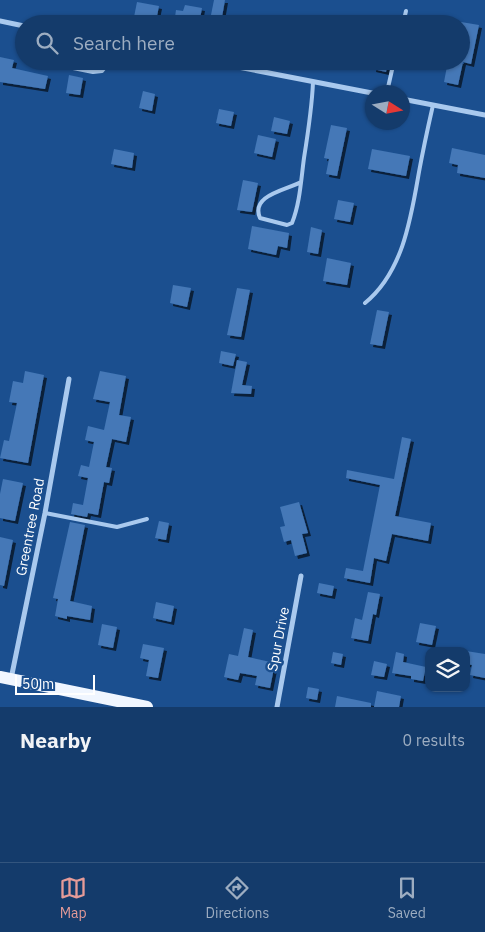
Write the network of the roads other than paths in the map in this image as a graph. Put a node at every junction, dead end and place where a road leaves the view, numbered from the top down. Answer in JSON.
{"nodes":[{"id":1,"x":406,"y":12,"type":"dead end"},
{"id":2,"x":405,"y":15,"type":"edge"},
{"id":3,"x":0,"y":21,"type":"edge"},
{"id":4,"x":15,"y":24,"type":"edge"},
{"id":5,"x":83,"y":70,"type":"edge"},
{"id":6,"x":103,"y":70,"type":"edge"},
{"id":7,"x":253,"y":70,"type":"edge"},
{"id":8,"x":392,"y":70,"type":"edge"},
{"id":9,"x":313,"y":82,"type":"junction"},
{"id":10,"x":389,"y":85,"type":"edge"},
{"id":11,"x":365,"y":92,"type":"edge"},
{"id":12,"x":410,"y":101,"type":"edge"},
{"id":13,"x":433,"y":105,"type":"junction"},
{"id":14,"x":485,"y":115,"type":"edge"},
{"id":15,"x":301,"y":182,"type":"junction"},
{"id":16,"x":365,"y":303,"type":"dead end"},
{"id":17,"x":69,"y":379,"type":"dead end"},
{"id":18,"x":45,"y":513,"type":"junction"},
{"id":19,"x":147,"y":519,"type":"dead end"},
{"id":20,"x":301,"y":576,"type":"dead end"},
{"id":21,"x":5,"y":679,"type":"edge"},
{"id":22,"x":147,"y":707,"type":"edge"},
{"id":23,"x":277,"y":707,"type":"edge"}],
"edges":[{"from":1,"to":2,"type":"lane"},
{"from":3,"to":4,"type":"street"},
{"from":5,"to":6,"type":"lane"},
{"from":7,"to":9,"type":"street"},
{"from":8,"to":10,"type":"lane"},
{"from":9,"to":11,"type":"street"},
{"from":9,"to":15,"type":"lane"},
{"from":12,"to":13,"type":"street"},
{"from":13,"to":14,"type":"street"},
{"from":13,"to":16,"type":"lane"},
{"from":15,"to":15,"type":"lane"},
{"from":17,"to":18,"type":"street","name":"Greentree Road"},
{"from":18,"to":19,"type":"lane"},
{"from":18,"to":21,"type":"street","name":"Greentree Road"},
{"from":20,"to":23,"type":"street","name":"Spur Drive"},
{"from":21,"to":22,"type":"main road"}]}
